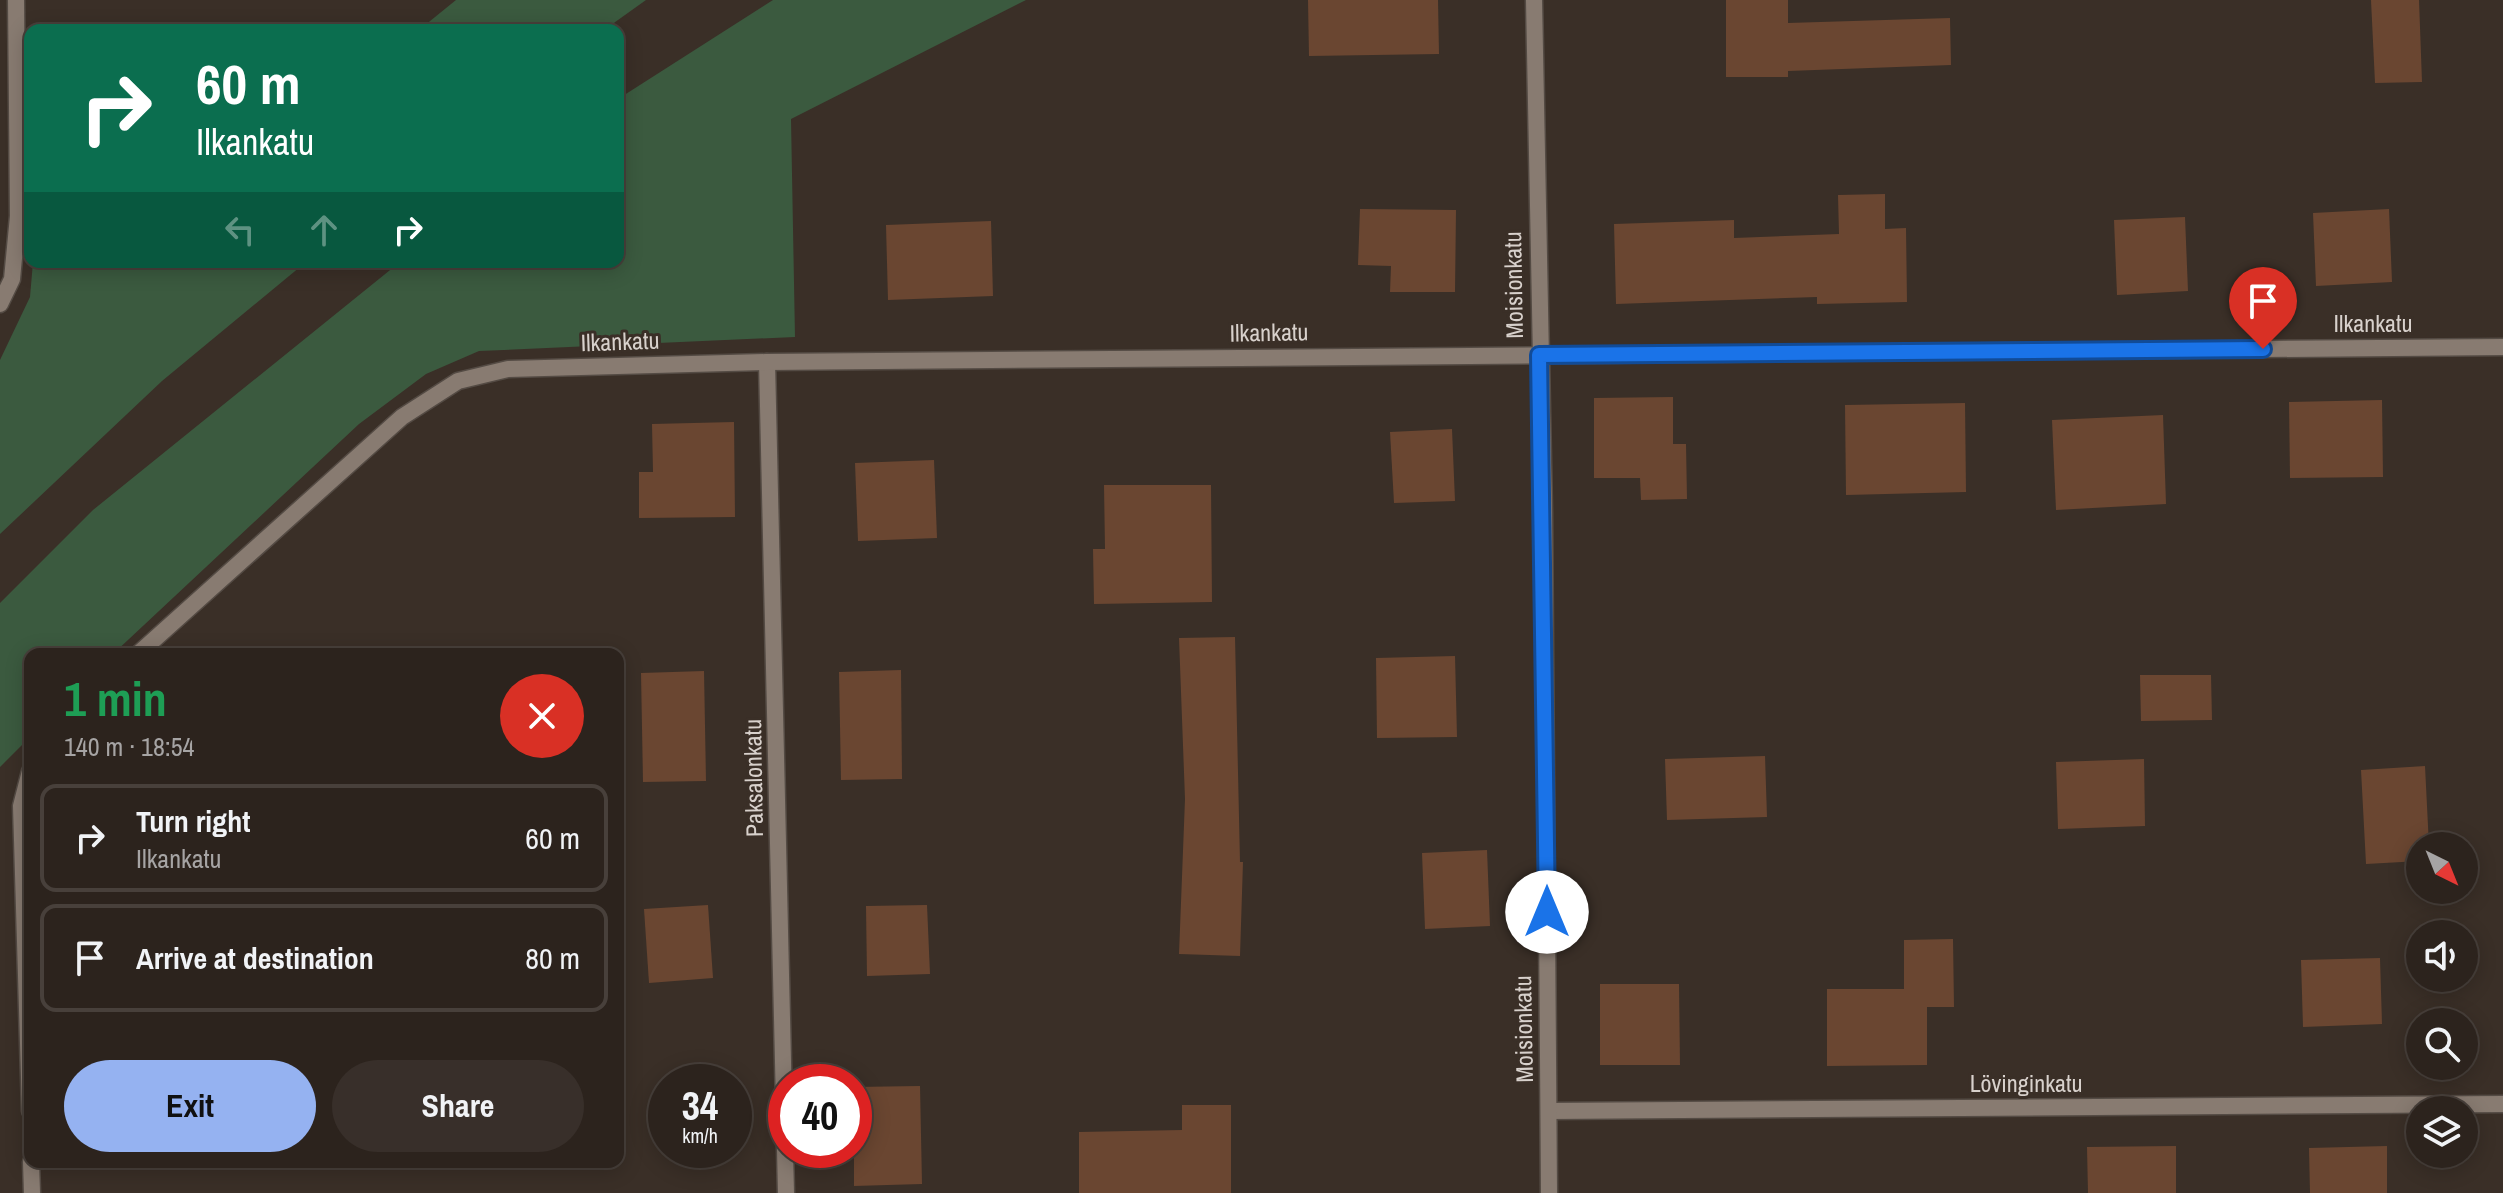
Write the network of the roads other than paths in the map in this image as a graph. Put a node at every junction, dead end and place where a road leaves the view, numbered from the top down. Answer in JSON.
{"nodes":[{"id":1,"x":16,"y":0,"type":"edge"},
{"id":2,"x":1534,"y":0,"type":"edge"},
{"id":3,"x":0,"y":304,"type":"edge"},
{"id":4,"x":2503,"y":347,"type":"edge"},
{"id":5,"x":1539,"y":355,"type":"junction"},
{"id":6,"x":767,"y":362,"type":"junction"},
{"id":7,"x":145,"y":648,"type":"edge"},
{"id":8,"x":24,"y":794,"type":"edge"},
{"id":9,"x":24,"y":908,"type":"edge"},
{"id":10,"x":2503,"y":1104,"type":"edge"},
{"id":11,"x":1549,"y":1111,"type":"junction"},
{"id":12,"x":31,"y":1168,"type":"edge"},
{"id":13,"x":32,"y":1193,"type":"edge"},
{"id":14,"x":786,"y":1193,"type":"edge"},
{"id":15,"x":1549,"y":1193,"type":"edge"}],
"edges":[{"from":1,"to":3,"type":"street"},
{"from":2,"to":5,"type":"street","name":"Moisionkatu"},
{"from":4,"to":5,"type":"street","name":"Ilkankatu"},
{"from":5,"to":6,"type":"street","name":"Ilkankatu"},
{"from":5,"to":11,"type":"street","name":"Moisionkatu"},
{"from":6,"to":7,"type":"street","name":"Ilkankatu"},
{"from":6,"to":14,"type":"street","name":"Paksalonkatu"},
{"from":8,"to":9,"type":"street"},
{"from":10,"to":11,"type":"street","name":"Lövinginkatu"},
{"from":11,"to":15,"type":"street","name":"Moisionkatu"},
{"from":12,"to":13,"type":"street"}]}
